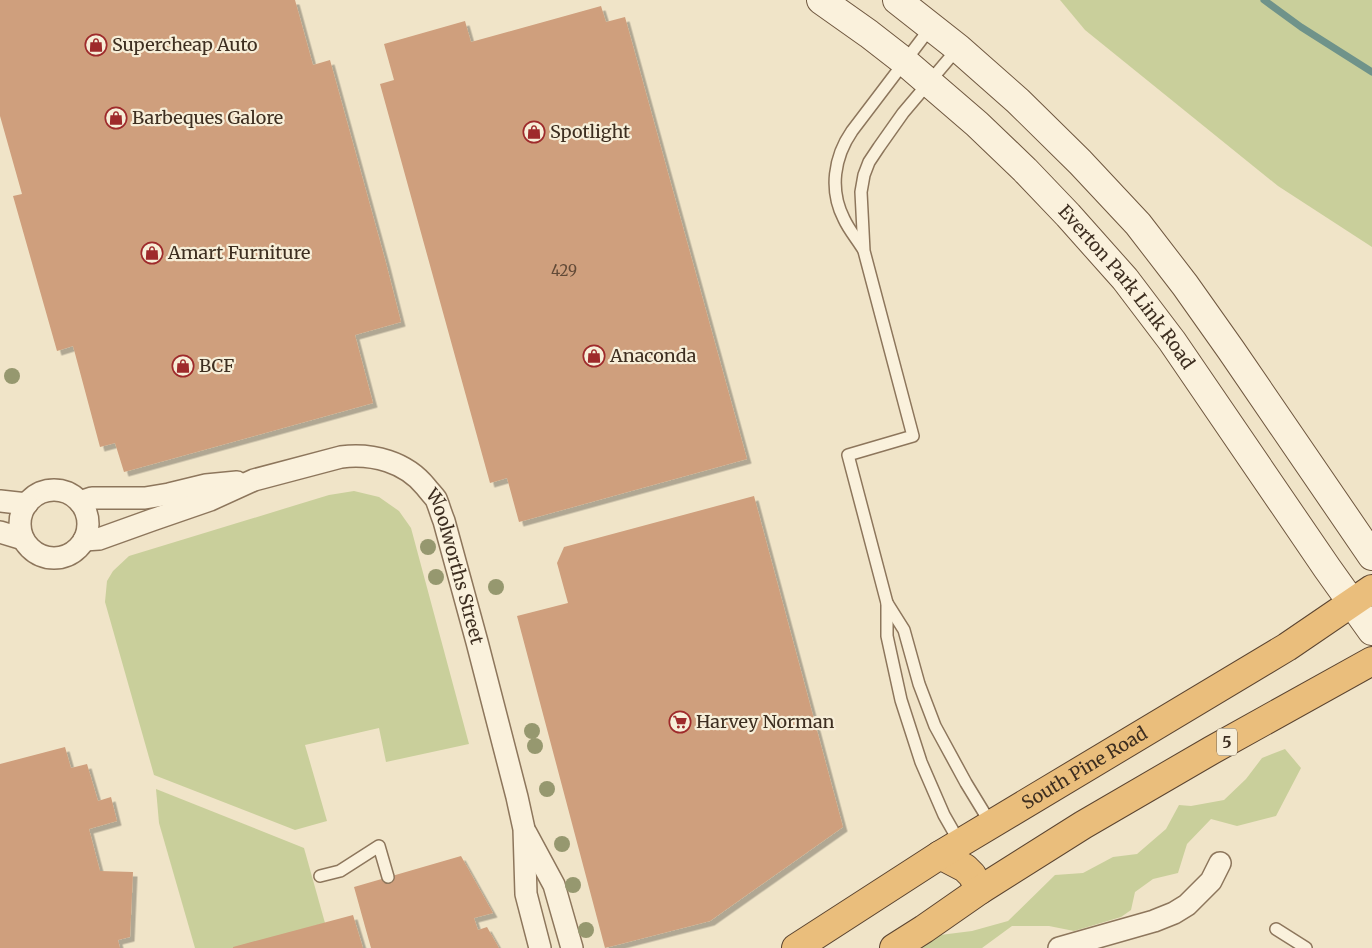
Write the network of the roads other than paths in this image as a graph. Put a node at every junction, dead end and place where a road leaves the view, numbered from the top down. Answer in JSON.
{"nodes":[{"id":1,"x":821,"y":0,"type":"edge"},
{"id":2,"x":897,"y":0,"type":"edge"},
{"id":3,"x":931,"y":27,"type":"junction"},
{"id":4,"x":958,"y":48,"type":"junction"},
{"id":5,"x":905,"y":62,"type":"junction"},
{"id":6,"x":929,"y":83,"type":"junction"},
{"id":7,"x":864,"y":251,"type":"junction"},
{"id":8,"x":254,"y":480,"type":"junction"},
{"id":9,"x":0,"y":501,"type":"edge"},
{"id":10,"x":80,"y":502,"type":"junction"},
{"id":11,"x":27,"y":504,"type":"junction"},
{"id":12,"x":0,"y":532,"type":"edge"},
{"id":13,"x":24,"y":539,"type":"junction"},
{"id":14,"x":84,"y":540,"type":"junction"},
{"id":15,"x":1372,"y":556,"type":"edge"},
{"id":16,"x":1362,"y":596,"type":"edge"},
{"id":17,"x":887,"y":603,"type":"junction"},
{"id":18,"x":1372,"y":631,"type":"edge"},
{"id":19,"x":1372,"y":661,"type":"edge"},
{"id":20,"x":991,"y":825,"type":"junction"},
{"id":21,"x":524,"y":829,"type":"junction"},
{"id":22,"x":950,"y":849,"type":"junction"},
{"id":23,"x":1220,"y":863,"type":"dead end"},
{"id":24,"x":320,"y":876,"type":"dead end"},
{"id":25,"x":388,"y":877,"type":"dead end"},
{"id":26,"x":980,"y":890,"type":"junction"},
{"id":27,"x":1276,"y":929,"type":"dead end"},
{"id":28,"x":1083,"y":945,"type":"edge"},
{"id":29,"x":540,"y":948,"type":"edge"},
{"id":30,"x":572,"y":948,"type":"edge"},
{"id":31,"x":796,"y":948,"type":"edge"},
{"id":32,"x":894,"y":948,"type":"edge"},
{"id":33,"x":1059,"y":948,"type":"edge"},
{"id":34,"x":1306,"y":948,"type":"edge"}],
"edges":[{"from":1,"to":5,"type":"main road","name":"Everton Park Link Road"},
{"from":2,"to":3,"type":"main road"},
{"from":3,"to":4,"type":"main road"},
{"from":3,"to":5,"type":"lane"},
{"from":4,"to":6,"type":"lane"},
{"from":4,"to":15,"type":"main road"},
{"from":5,"to":6,"type":"main road","name":"Everton Park Link Road"},
{"from":5,"to":7,"type":"lane"},
{"from":6,"to":7,"type":"lane"},
{"from":6,"to":16,"type":"main road","name":"Everton Park Link Road"},
{"from":7,"to":17,"type":"lane"},
{"from":8,"to":10,"type":"street","name":"Woolworths Street"},
{"from":8,"to":14,"type":"street","name":"Woolworths Street"},
{"from":8,"to":21,"type":"street","name":"Woolworths Street"},
{"from":9,"to":11,"type":"street"},
{"from":10,"to":11,"type":"street"},
{"from":10,"to":14,"type":"street"},
{"from":11,"to":13,"type":"street"},
{"from":12,"to":13,"type":"street"},
{"from":13,"to":14,"type":"street"},
{"from":16,"to":18,"type":"main road","name":"Everton Park Link Road"},
{"from":16,"to":20,"type":"highway","name":"South Pine Road"},
{"from":17,"to":20,"type":"lane"},
{"from":17,"to":22,"type":"lane"},
{"from":19,"to":26,"type":"highway","number":"5"},
{"from":20,"to":22,"type":"highway","name":"South Pine Road"},
{"from":21,"to":29,"type":"street","name":"Woolworths Street"},
{"from":21,"to":30,"type":"street","name":"Woolworths Street"},
{"from":22,"to":26,"type":"highway"},
{"from":22,"to":31,"type":"highway","name":"South Pine Road"},
{"from":23,"to":28,"type":"street"},
{"from":24,"to":25,"type":"lane"},
{"from":26,"to":32,"type":"highway","number":"5"},
{"from":27,"to":34,"type":"lane"},
{"from":28,"to":33,"type":"street"}]}
